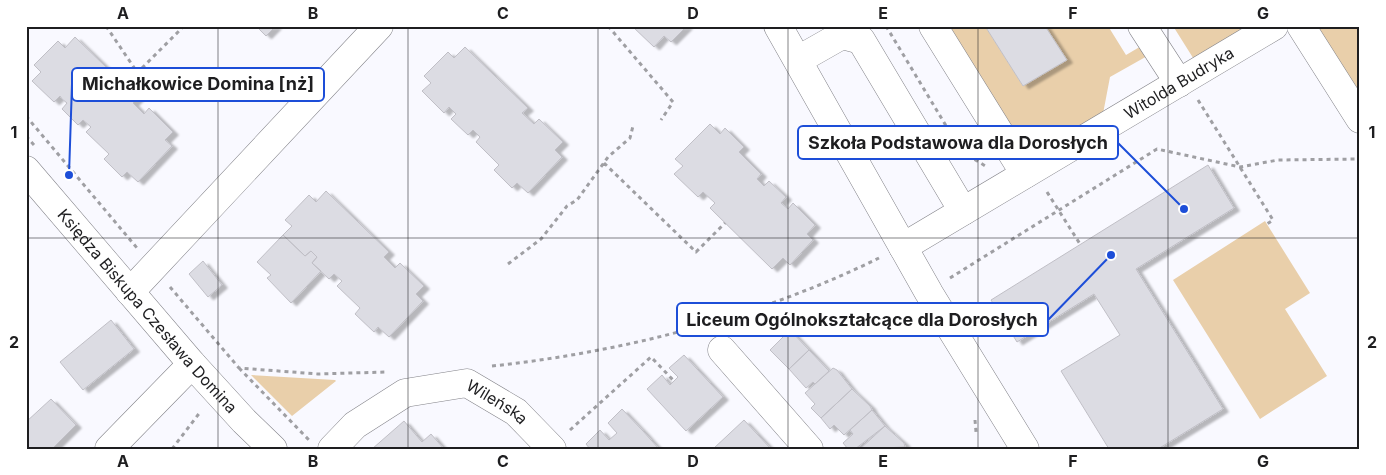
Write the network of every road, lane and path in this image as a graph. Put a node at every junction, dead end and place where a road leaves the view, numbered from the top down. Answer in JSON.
{"nodes":[{"id":1,"x":106,"y":26,"type":"edge"},
{"id":2,"x":184,"y":26,"type":"edge"},
{"id":3,"x":379,"y":26,"type":"edge"},
{"id":4,"x":608,"y":26,"type":"edge"},
{"id":5,"x":778,"y":26,"type":"edge"},
{"id":6,"x":886,"y":26,"type":"edge"},
{"id":7,"x":933,"y":26,"type":"edge"},
{"id":8,"x":1142,"y":26,"type":"edge"},
{"id":9,"x":1274,"y":26,"type":"edge"},
{"id":10,"x":1301,"y":26,"type":"edge"},
{"id":11,"x":798,"y":60,"type":"junction"},
{"id":12,"x":137,"y":72,"type":"junction"},
{"id":13,"x":125,"y":85,"type":"dead end"},
{"id":14,"x":1188,"y":90,"type":"junction"},
{"id":15,"x":26,"y":116,"type":"edge"},
{"id":16,"x":1360,"y":119,"type":"edge"},
{"id":17,"x":661,"y":120,"type":"dead end"},
{"id":18,"x":633,"y":126,"type":"dead end"},
{"id":19,"x":1360,"y":159,"type":"edge"},
{"id":20,"x":604,"y":164,"type":"junction"},
{"id":21,"x":988,"y":167,"type":"dead end"},
{"id":22,"x":1240,"y":167,"type":"junction"},
{"id":23,"x":27,"y":172,"type":"edge"},
{"id":24,"x":1035,"y":182,"type":"junction"},
{"id":25,"x":1059,"y":210,"type":"junction"},
{"id":26,"x":963,"y":211,"type":"junction"},
{"id":27,"x":725,"y":223,"type":"dead end"},
{"id":28,"x":1267,"y":224,"type":"dead end"},
{"id":29,"x":1080,"y":244,"type":"dead end"},
{"id":30,"x":892,"y":252,"type":"junction"},
{"id":31,"x":508,"y":264,"type":"dead end"},
{"id":32,"x":152,"y":267,"type":"junction"},
{"id":33,"x":949,"y":278,"type":"dead end"},
{"id":34,"x":130,"y":292,"type":"junction"},
{"id":35,"x":722,"y":350,"type":"dead end"},
{"id":36,"x":192,"y":364,"type":"junction"},
{"id":37,"x":487,"y":367,"type":"dead end"},
{"id":38,"x":239,"y":368,"type":"junction"},
{"id":39,"x":391,"y":372,"type":"dead end"},
{"id":40,"x":674,"y":381,"type":"dead end"},
{"id":41,"x":216,"y":390,"type":"junction"},
{"id":42,"x":322,"y":446,"type":"edge"},
{"id":43,"x":551,"y":448,"type":"edge"},
{"id":44,"x":109,"y":449,"type":"edge"},
{"id":45,"x":172,"y":449,"type":"edge"},
{"id":46,"x":273,"y":449,"type":"edge"},
{"id":47,"x":809,"y":449,"type":"edge"},
{"id":48,"x":1025,"y":449,"type":"edge"}],
"edges":[{"from":1,"to":12,"type":"path"},
{"from":2,"to":12,"type":"path"},
{"from":3,"to":32,"type":"street"},
{"from":4,"to":17,"type":"path"},
{"from":5,"to":11,"type":"street"},
{"from":6,"to":21,"type":"path"},
{"from":7,"to":24,"type":"street"},
{"from":8,"to":14,"type":"street"},
{"from":9,"to":14,"type":"street","name":"Witolda Budryka"},
{"from":10,"to":16,"type":"street"},
{"from":11,"to":26,"type":"street"},
{"from":11,"to":30,"type":"street"},
{"from":12,"to":13,"type":"path"},
{"from":14,"to":22,"type":"path"},
{"from":14,"to":24,"type":"street","name":"Witolda Budryka"},
{"from":15,"to":32,"type":"path"},
{"from":18,"to":20,"type":"path"},
{"from":19,"to":22,"type":"path"},
{"from":20,"to":27,"type":"path"},
{"from":20,"to":31,"type":"path"},
{"from":22,"to":25,"type":"path"},
{"from":22,"to":28,"type":"path"},
{"from":23,"to":34,"type":"street","name":"Księdza Biskupa Czesława Domina"},
{"from":24,"to":25,"type":"path"},
{"from":24,"to":26,"type":"street","name":"Witolda Budryka"},
{"from":25,"to":29,"type":"path"},
{"from":25,"to":33,"type":"path"},
{"from":26,"to":30,"type":"street","name":"Witolda Budryka"},
{"from":30,"to":37,"type":"path"},
{"from":30,"to":48,"type":"street"},
{"from":32,"to":34,"type":"street"},
{"from":32,"to":38,"type":"path"},
{"from":34,"to":36,"type":"street","name":"Księdza Biskupa Czesława Domina"},
{"from":35,"to":47,"type":"street"},
{"from":36,"to":41,"type":"street","name":"Księdza Biskupa Czesława Domina"},
{"from":36,"to":44,"type":"street"},
{"from":38,"to":39,"type":"path"},
{"from":38,"to":42,"type":"path"},
{"from":40,"to":43,"type":"path"},
{"from":41,"to":45,"type":"path"},
{"from":41,"to":46,"type":"street","name":"Księdza Biskupa Czesława Domina"},
{"from":42,"to":43,"type":"street","name":"Wileńska"}]}
